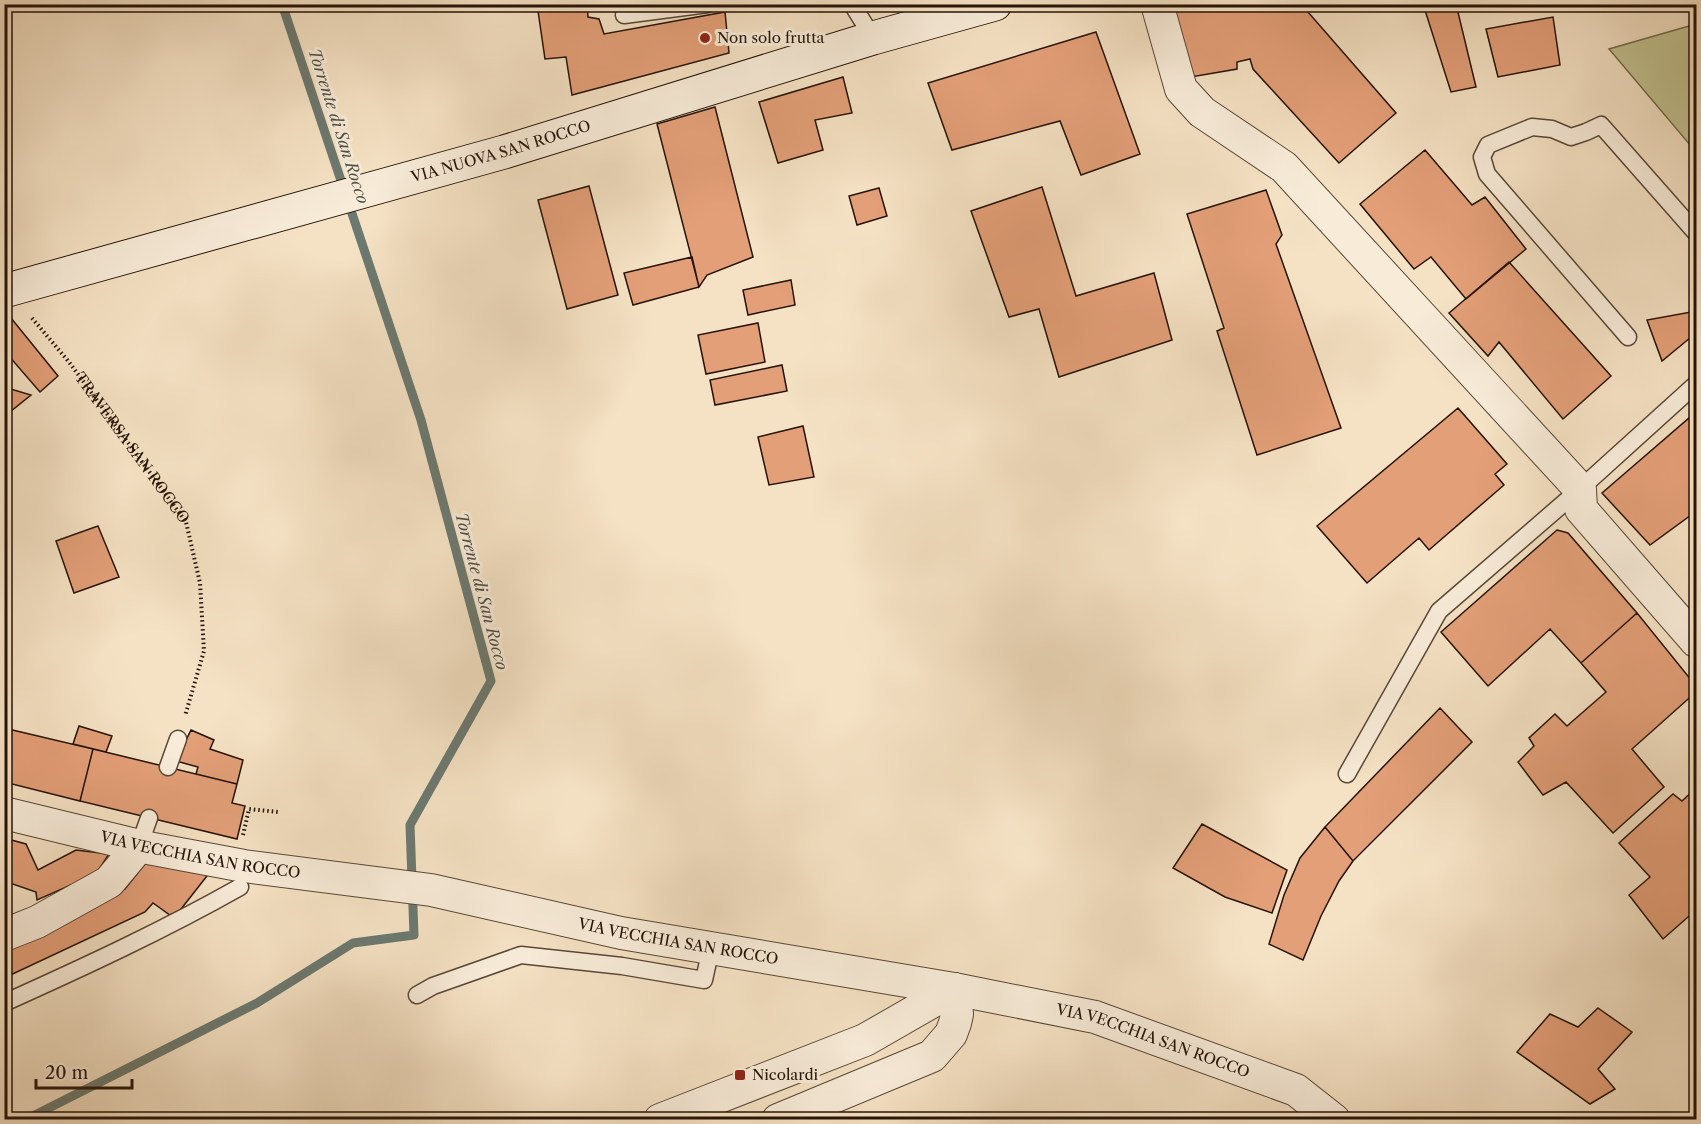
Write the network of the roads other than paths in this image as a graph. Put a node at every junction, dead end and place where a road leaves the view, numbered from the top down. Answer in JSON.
{"nodes":[{"id":1,"x":708,"y":4,"type":"edge"},
{"id":2,"x":852,"y":4,"type":"edge"},
{"id":3,"x":995,"y":4,"type":"edge"},
{"id":4,"x":1157,"y":4,"type":"edge"},
{"id":5,"x":624,"y":15,"type":"dead end"},
{"id":6,"x":873,"y":38,"type":"junction"},
{"id":7,"x":1696,"y":233,"type":"edge"},
{"id":8,"x":6,"y":288,"type":"edge"},
{"id":9,"x":1628,"y":337,"type":"dead end"},
{"id":10,"x":1696,"y":384,"type":"edge"},
{"id":11,"x":1580,"y":489,"type":"junction"},
{"id":12,"x":1696,"y":641,"type":"edge"},
{"id":13,"x":178,"y":739,"type":"road end"},
{"id":14,"x":168,"y":767,"type":"dead end"},
{"id":15,"x":1347,"y":774,"type":"dead end"},
{"id":16,"x":4,"y":813,"type":"edge"},
{"id":17,"x":144,"y":832,"type":"junction"},
{"id":18,"x":241,"y":866,"type":"junction"},
{"id":19,"x":4,"y":935,"type":"edge"},
{"id":20,"x":711,"y":948,"type":"junction"},
{"id":21,"x":954,"y":989,"type":"junction"},
{"id":22,"x":417,"y":995,"type":"dead end"},
{"id":23,"x":4,"y":1003,"type":"edge"},
{"id":24,"x":660,"y":1119,"type":"edge"},
{"id":25,"x":778,"y":1119,"type":"edge"},
{"id":26,"x":1334,"y":1119,"type":"edge"}],
"edges":[{"from":1,"to":5,"type":"lane"},
{"from":2,"to":6,"type":"lane"},
{"from":3,"to":6,"type":"main road","name":"VIA NUOVA SAN ROCCO"},
{"from":4,"to":11,"type":"street"},
{"from":6,"to":8,"type":"main road","name":"VIA NUOVA SAN ROCCO"},
{"from":7,"to":9,"type":"lane"},
{"from":10,"to":11,"type":"lane"},
{"from":11,"to":12,"type":"street"},
{"from":11,"to":15,"type":"lane"},
{"from":13,"to":14,"type":"lane"},
{"from":16,"to":17,"type":"street","name":"VIA VECCHIA SAN ROCCO"},
{"from":17,"to":18,"type":"street","name":"VIA VECCHIA SAN ROCCO"},
{"from":17,"to":19,"type":"street"},
{"from":18,"to":20,"type":"street","name":"VIA VECCHIA SAN ROCCO"},
{"from":18,"to":23,"type":"lane"},
{"from":20,"to":21,"type":"street","name":"VIA VECCHIA SAN ROCCO"},
{"from":20,"to":22,"type":"lane"},
{"from":21,"to":24,"type":"street"},
{"from":21,"to":25,"type":"street"},
{"from":21,"to":26,"type":"street","name":"VIA VECCHIA SAN ROCCO"}]}
